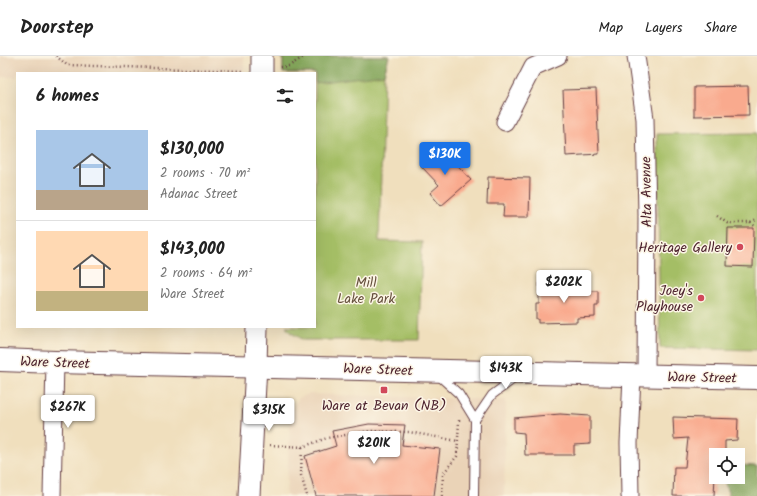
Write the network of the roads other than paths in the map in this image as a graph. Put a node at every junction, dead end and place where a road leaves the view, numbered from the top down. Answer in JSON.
{"nodes":[{"id":1,"x":558,"y":56,"type":"edge"},
{"id":2,"x":636,"y":56,"type":"edge"},
{"id":3,"x":505,"y":122,"type":"dead end"},
{"id":4,"x":257,"y":328,"type":"edge"},
{"id":5,"x":0,"y":360,"type":"edge"},
{"id":6,"x":55,"y":362,"type":"junction"},
{"id":7,"x":256,"y":366,"type":"junction"},
{"id":8,"x":433,"y":371,"type":"junction"},
{"id":9,"x":522,"y":373,"type":"junction"},
{"id":10,"x":639,"y":376,"type":"junction"},
{"id":11,"x":757,"y":378,"type":"edge"},
{"id":12,"x":475,"y":420,"type":"junction"},
{"id":13,"x":52,"y":496,"type":"edge"},
{"id":14,"x":249,"y":496,"type":"edge"},
{"id":15,"x":474,"y":496,"type":"edge"},
{"id":16,"x":630,"y":496,"type":"edge"}],
"edges":[{"from":1,"to":3,"type":"street"},
{"from":2,"to":10,"type":"street","name":"Alta Avenue"},
{"from":4,"to":7,"type":"street"},
{"from":5,"to":6,"type":"main road","name":"Ware Street"},
{"from":6,"to":7,"type":"main road","name":"Ware Street"},
{"from":6,"to":13,"type":"street"},
{"from":7,"to":8,"type":"main road","name":"Ware Street"},
{"from":7,"to":14,"type":"street"},
{"from":8,"to":9,"type":"main road","name":"Ware Street"},
{"from":8,"to":12,"type":"lane"},
{"from":9,"to":10,"type":"main road","name":"Ware Street"},
{"from":9,"to":12,"type":"lane"},
{"from":10,"to":11,"type":"main road","name":"Ware Street"},
{"from":10,"to":16,"type":"street","name":"Alta Avenue"},
{"from":12,"to":15,"type":"lane"}]}
